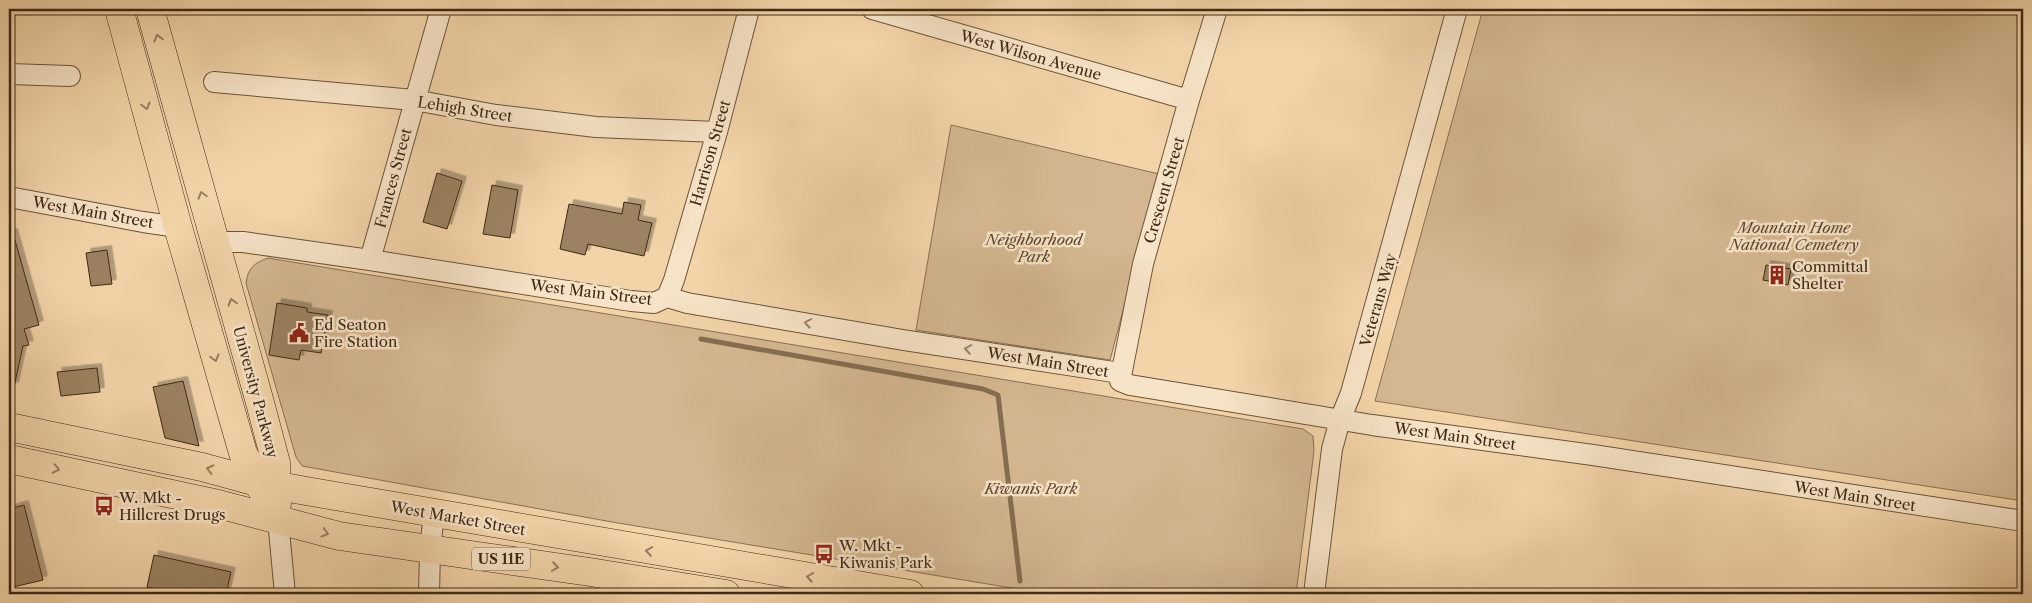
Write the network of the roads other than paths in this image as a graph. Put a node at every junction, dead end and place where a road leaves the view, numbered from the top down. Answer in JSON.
{"nodes":[{"id":1,"x":119,"y":9,"type":"edge"},
{"id":2,"x":150,"y":9,"type":"edge"},
{"id":3,"x":436,"y":9,"type":"edge"},
{"id":4,"x":440,"y":9,"type":"edge"},
{"id":5,"x":749,"y":9,"type":"edge"},
{"id":6,"x":872,"y":9,"type":"edge"},
{"id":7,"x":1217,"y":9,"type":"edge"},
{"id":8,"x":1457,"y":9,"type":"edge"},
{"id":9,"x":9,"y":74,"type":"edge"},
{"id":10,"x":70,"y":76,"type":"dead end"},
{"id":11,"x":214,"y":82,"type":"dead end"},
{"id":12,"x":414,"y":100,"type":"junction"},
{"id":13,"x":1189,"y":100,"type":"junction"},
{"id":14,"x":717,"y":132,"type":"junction"},
{"id":15,"x":9,"y":197,"type":"edge"},
{"id":16,"x":178,"y":226,"type":"junction"},
{"id":17,"x":215,"y":242,"type":"junction"},
{"id":18,"x":370,"y":260,"type":"junction"},
{"id":19,"x":667,"y":297,"type":"junction"},
{"id":20,"x":1120,"y":373,"type":"junction"},
{"id":21,"x":1340,"y":420,"type":"junction"},
{"id":22,"x":9,"y":427,"type":"edge"},
{"id":23,"x":9,"y":459,"type":"edge"},
{"id":24,"x":267,"y":484,"type":"junction"},
{"id":25,"x":434,"y":514,"type":"junction"},
{"id":26,"x":278,"y":520,"type":"junction"},
{"id":27,"x":2023,"y":521,"type":"edge"},
{"id":28,"x":430,"y":549,"type":"junction"},
{"id":29,"x":285,"y":594,"type":"edge"},
{"id":30,"x":429,"y":594,"type":"edge"},
{"id":31,"x":726,"y":594,"type":"edge"},
{"id":32,"x":910,"y":594,"type":"edge"},
{"id":33,"x":1314,"y":594,"type":"edge"}],
"edges":[{"from":1,"to":16,"type":"main road","name":"University Parkway","one_way":true},
{"from":17,"to":2,"type":"main road","name":"University Parkway","one_way":true},
{"from":3,"to":4,"type":"street"},
{"from":4,"to":12,"type":"street","name":"Frances Street"},
{"from":5,"to":14,"type":"street","name":"Harrison Street"},
{"from":6,"to":13,"type":"street","name":"West Wilson Avenue"},
{"from":7,"to":13,"type":"street","name":"Crescent Street"},
{"from":8,"to":21,"type":"street","name":"Veterans Way"},
{"from":9,"to":10,"type":"street"},
{"from":11,"to":12,"type":"street","name":"Lehigh Street"},
{"from":12,"to":14,"type":"street","name":"Lehigh Street"},
{"from":12,"to":18,"type":"street","name":"Frances Street"},
{"from":13,"to":20,"type":"street","name":"Crescent Street"},
{"from":14,"to":19,"type":"street","name":"Harrison Street"},
{"from":15,"to":16,"type":"street","name":"West Main Street"},
{"from":16,"to":24,"type":"main road","name":"University Parkway","one_way":true},
{"from":17,"to":18,"type":"street","name":"West Main Street"},
{"from":24,"to":17,"type":"main road","name":"University Parkway","one_way":true},
{"from":18,"to":19,"type":"street","name":"West Main Street"},
{"from":20,"to":19,"type":"street","name":"West Main Street","one_way":true},
{"from":20,"to":21,"type":"street","name":"West Main Street"},
{"from":21,"to":27,"type":"street","name":"West Main Street"},
{"from":21,"to":33,"type":"street","name":"Veterans Way"},
{"from":24,"to":22,"type":"main road","name":"West Market Street","number":"US 11E","one_way":true},
{"from":23,"to":26,"type":"main road","number":"US 11E","one_way":true},
{"from":24,"to":25,"type":"main road","name":"West Market Street","number":"US 11E"},
{"from":24,"to":26,"type":"main road","name":"University Parkway"},
{"from":25,"to":28,"type":"street"},
{"from":32,"to":25,"type":"main road","name":"West Market Street","number":"US 11E","one_way":true},
{"from":26,"to":28,"type":"main road","number":"US 11E","one_way":true},
{"from":26,"to":29,"type":"street"},
{"from":28,"to":30,"type":"street"},
{"from":28,"to":31,"type":"main road","number":"US 11E","one_way":true}]}
